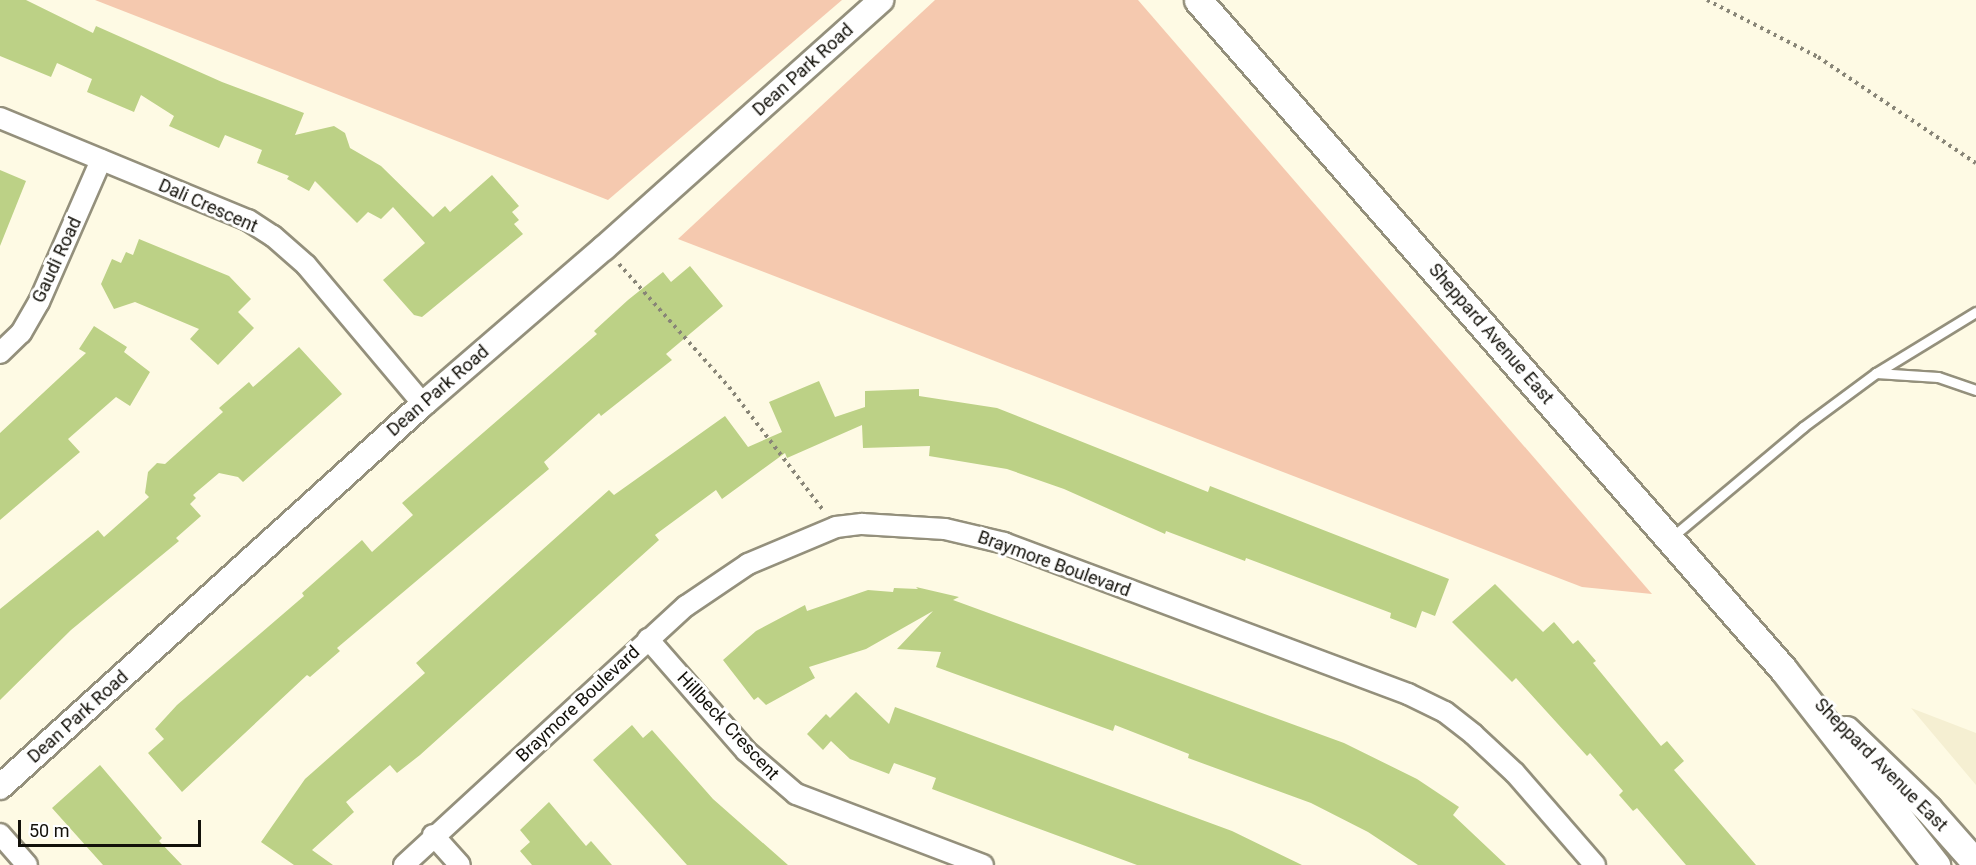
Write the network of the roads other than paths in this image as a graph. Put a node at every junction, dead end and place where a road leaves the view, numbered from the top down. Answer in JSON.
{"nodes":[{"id":1,"x":881,"y":0,"type":"edge"},
{"id":2,"x":1198,"y":0,"type":"edge"},
{"id":3,"x":0,"y":118,"type":"edge"},
{"id":4,"x":101,"y":160,"type":"junction"},
{"id":5,"x":1976,"y":312,"type":"edge"},
{"id":6,"x":0,"y":352,"type":"edge"},
{"id":7,"x":1876,"y":373,"type":"junction"},
{"id":8,"x":1976,"y":390,"type":"edge"},
{"id":9,"x":423,"y":404,"type":"junction"},
{"id":10,"x":1670,"y":539,"type":"junction"},
{"id":11,"x":648,"y":639,"type":"junction"},
{"id":12,"x":1783,"y":669,"type":"junction"},
{"id":13,"x":0,"y":787,"type":"edge"},
{"id":14,"x":0,"y":834,"type":"edge"},
{"id":15,"x":433,"y":835,"type":"junction"},
{"id":16,"x":1976,"y":863,"type":"edge"},
{"id":17,"x":27,"y":865,"type":"edge"},
{"id":18,"x":404,"y":865,"type":"edge"},
{"id":19,"x":460,"y":865,"type":"edge"},
{"id":20,"x":983,"y":865,"type":"edge"},
{"id":21,"x":1595,"y":865,"type":"edge"},
{"id":22,"x":1936,"y":865,"type":"edge"}],
"edges":[{"from":1,"to":9,"type":"street","name":"Dean Park Road"},
{"from":2,"to":10,"type":"main road","name":"Sheppard Avenue East"},
{"from":3,"to":4,"type":"street","name":"Dali Crescent"},
{"from":4,"to":6,"type":"street","name":"Gaudi Road"},
{"from":4,"to":9,"type":"street","name":"Dali Crescent"},
{"from":5,"to":7,"type":"lane"},
{"from":7,"to":8,"type":"lane"},
{"from":7,"to":10,"type":"lane"},
{"from":9,"to":13,"type":"street","name":"Dean Park Road"},
{"from":10,"to":12,"type":"main road","name":"Sheppard Avenue East"},
{"from":11,"to":15,"type":"street","name":"Braymore Boulevard"},
{"from":11,"to":20,"type":"street","name":"Hillbeck Crescent"},
{"from":11,"to":21,"type":"street","name":"Braymore Boulevard"},
{"from":12,"to":16,"type":"main road","name":"Sheppard Avenue East"},
{"from":12,"to":22,"type":"main road","name":"Sheppard Avenue East"},
{"from":14,"to":17,"type":"street"},
{"from":15,"to":18,"type":"street","name":"Braymore Boulevard"},
{"from":15,"to":19,"type":"street"}]}
